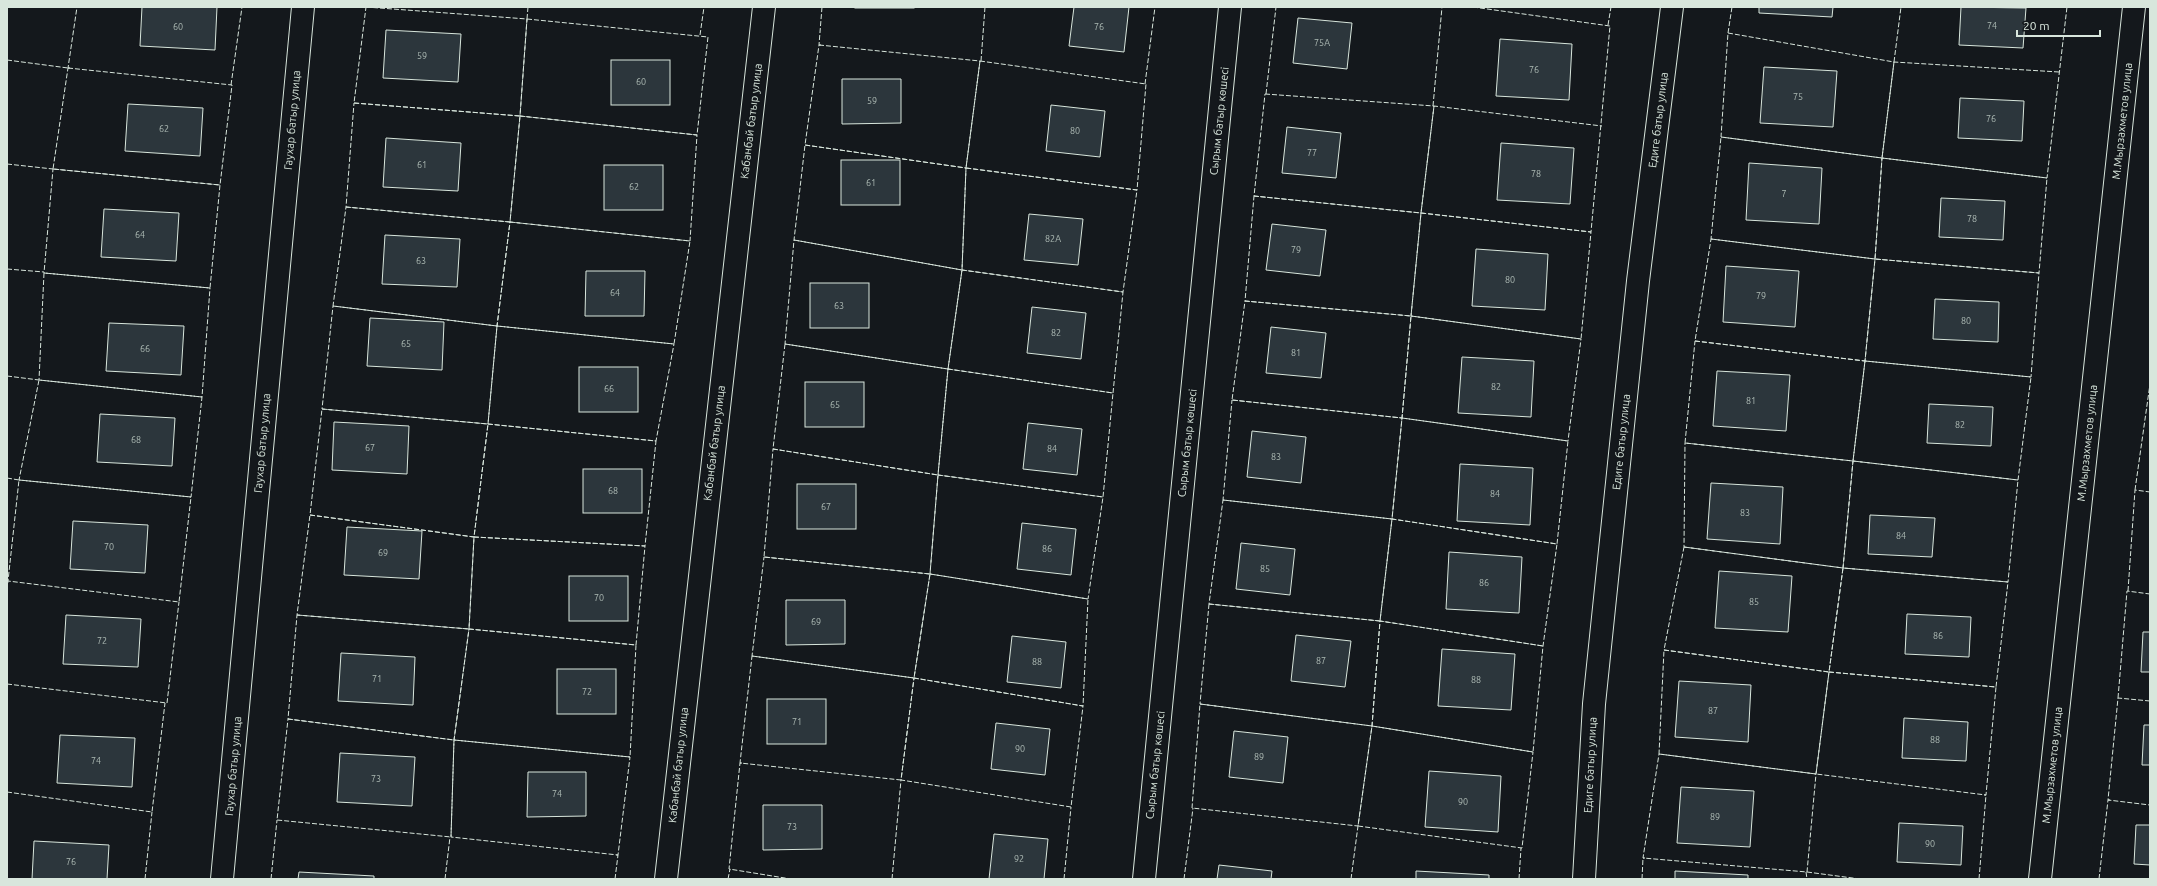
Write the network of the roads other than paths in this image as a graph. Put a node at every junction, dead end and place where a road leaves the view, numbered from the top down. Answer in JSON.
{"nodes":[{"id":1,"x":303,"y":7,"type":"edge"},
{"id":2,"x":764,"y":7,"type":"edge"},
{"id":3,"x":1230,"y":7,"type":"edge"},
{"id":4,"x":1672,"y":7,"type":"edge"},
{"id":5,"x":2134,"y":7,"type":"edge"},
{"id":6,"x":222,"y":879,"type":"edge"},
{"id":7,"x":666,"y":879,"type":"edge"},
{"id":8,"x":1144,"y":879,"type":"edge"},
{"id":9,"x":1584,"y":879,"type":"edge"},
{"id":10,"x":2040,"y":879,"type":"edge"}],
"edges":[{"from":1,"to":6,"type":"street","name":"Гаухар батыр улица"},
{"from":2,"to":7,"type":"street","name":"Кабанбай батыр улица"},
{"from":3,"to":8,"type":"street","name":"Сырым батыр көшесі"},
{"from":4,"to":9,"type":"street","name":"Едиге батыр улица"},
{"from":5,"to":10,"type":"street","name":"М.Мырзахметов улица"}]}
